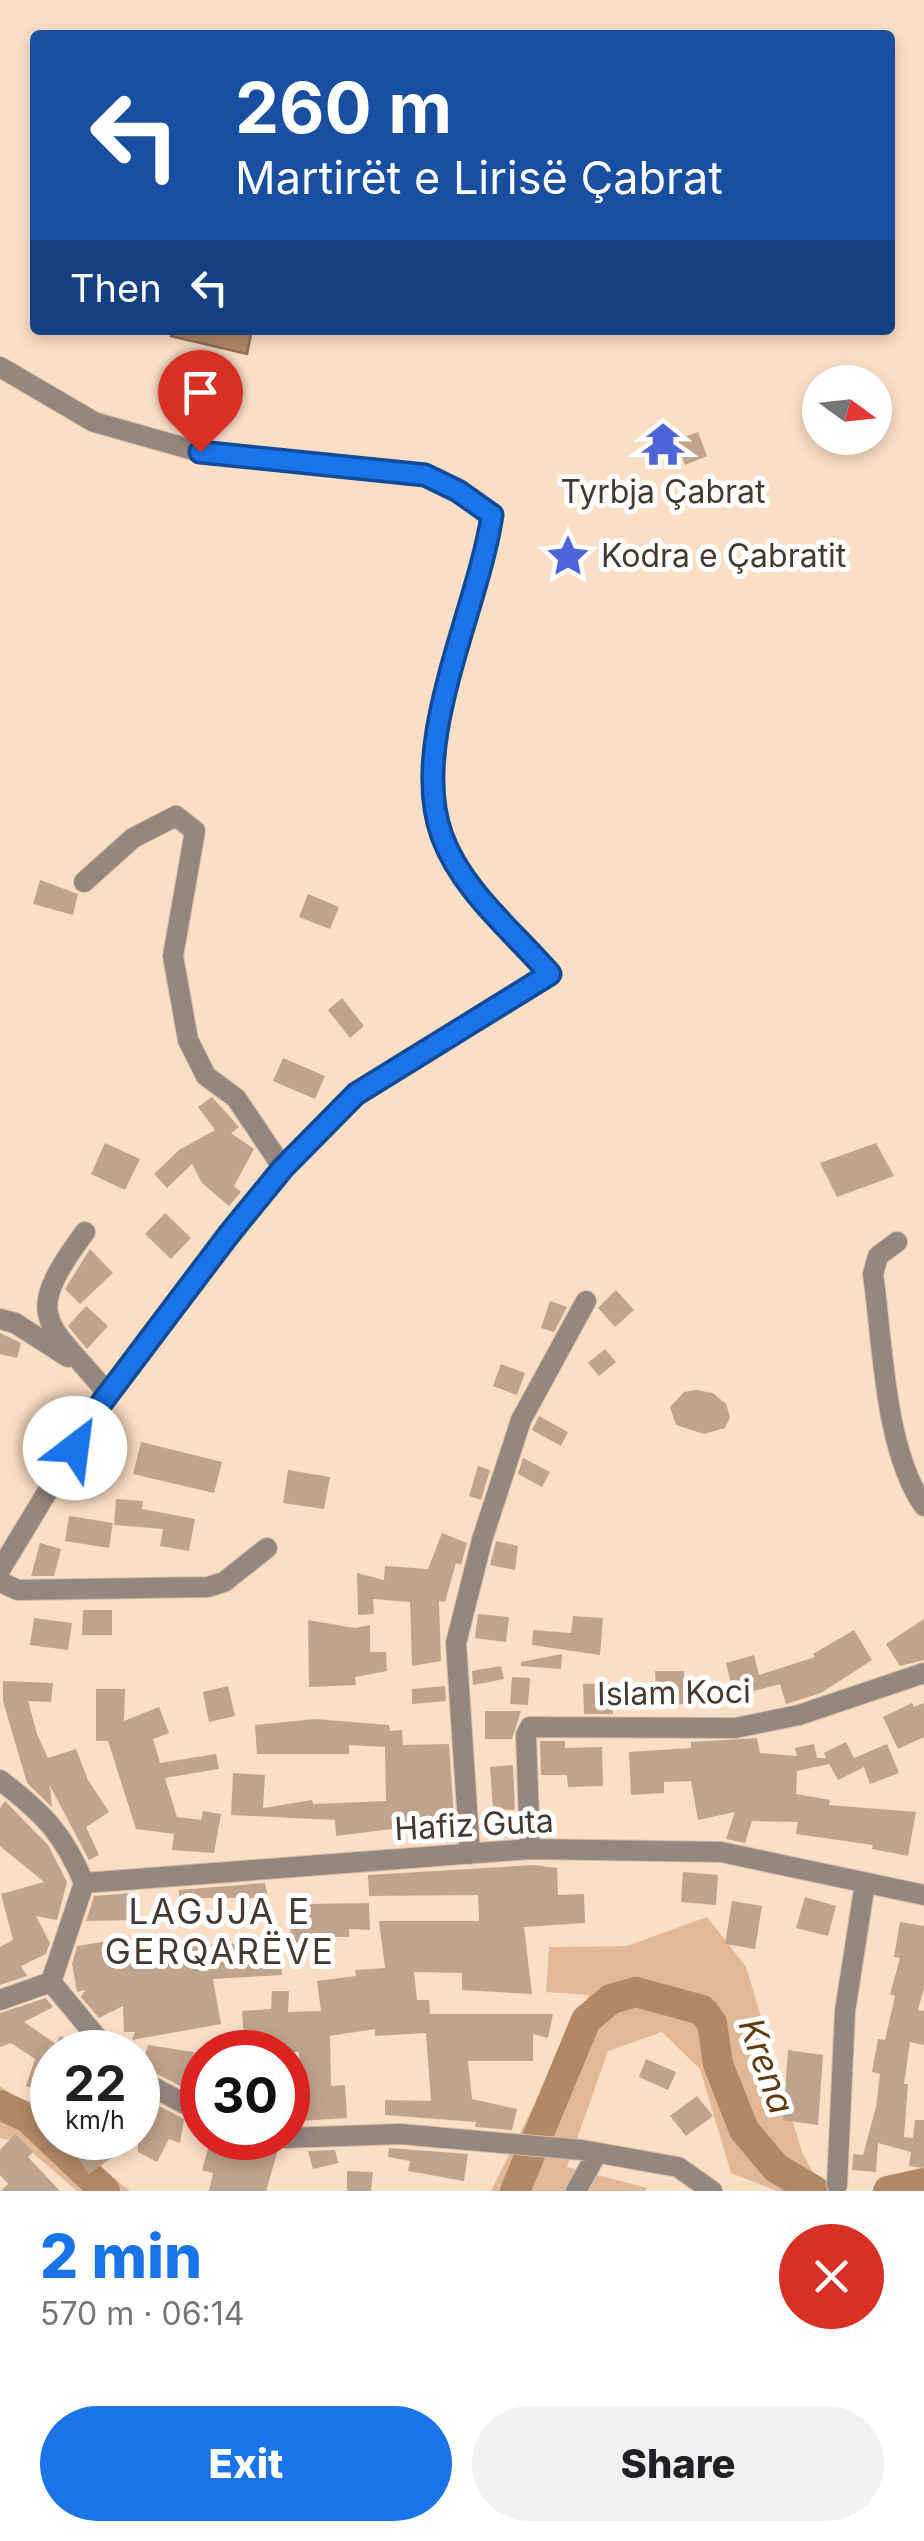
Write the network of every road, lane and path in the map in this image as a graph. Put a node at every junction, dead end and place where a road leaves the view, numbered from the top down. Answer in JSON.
{"nodes":[{"id":1,"x":0,"y":367,"type":"edge"},
{"id":2,"x":84,"y":882,"type":"dead end"},
{"id":3,"x":283,"y":1168,"type":"junction"},
{"id":4,"x":85,"y":1232,"type":"dead end"},
{"id":5,"x":897,"y":1242,"type":"dead end"},
{"id":6,"x":586,"y":1301,"type":"dead end"},
{"id":7,"x":0,"y":1319,"type":"edge"},
{"id":8,"x":86,"y":1367,"type":"junction"},
{"id":9,"x":108,"y":1394,"type":"junction"},
{"id":10,"x":924,"y":1506,"type":"edge"},
{"id":11,"x":267,"y":1548,"type":"dead end"},
{"id":12,"x":0,"y":1570,"type":"edge"},
{"id":13,"x":0,"y":1582,"type":"edge"},
{"id":14,"x":924,"y":1673,"type":"edge"},
{"id":15,"x":0,"y":1780,"type":"edge"},
{"id":16,"x":530,"y":1849,"type":"junction"},
{"id":17,"x":470,"y":1854,"type":"junction"},
{"id":18,"x":84,"y":1883,"type":"junction"},
{"id":19,"x":865,"y":1883,"type":"junction"},
{"id":20,"x":924,"y":1895,"type":"edge"},
{"id":21,"x":51,"y":1982,"type":"junction"},
{"id":22,"x":0,"y":2000,"type":"edge"},
{"id":23,"x":90,"y":2030,"type":"edge"},
{"id":24,"x":310,"y":2137,"type":"edge"},
{"id":25,"x":590,"y":2152,"type":"junction"},
{"id":26,"x":836,"y":2185,"type":"dead end"},
{"id":27,"x":576,"y":2191,"type":"edge"},
{"id":28,"x":712,"y":2191,"type":"edge"}],
"edges":[{"from":1,"to":3,"type":"street"},
{"from":2,"to":3,"type":"street"},
{"from":3,"to":9,"type":"street"},
{"from":4,"to":8,"type":"street"},
{"from":5,"to":10,"type":"street"},
{"from":6,"to":17,"type":"street"},
{"from":7,"to":8,"type":"street"},
{"from":8,"to":9,"type":"street"},
{"from":9,"to":12,"type":"street"},
{"from":11,"to":13,"type":"street"},
{"from":14,"to":16,"type":"street","name":"Islam Koci"},
{"from":15,"to":18,"type":"street"},
{"from":16,"to":17,"type":"street","name":"Hafiz Guta"},
{"from":16,"to":19,"type":"street","name":"Hafiz Guta"},
{"from":17,"to":18,"type":"street","name":"Hafiz Guta"},
{"from":18,"to":21,"type":"street"},
{"from":19,"to":20,"type":"street","name":"Hafiz Guta"},
{"from":19,"to":26,"type":"street"},
{"from":21,"to":22,"type":"street"},
{"from":21,"to":23,"type":"street"},
{"from":24,"to":25,"type":"street"},
{"from":25,"to":27,"type":"street"},
{"from":25,"to":28,"type":"street"}]}
